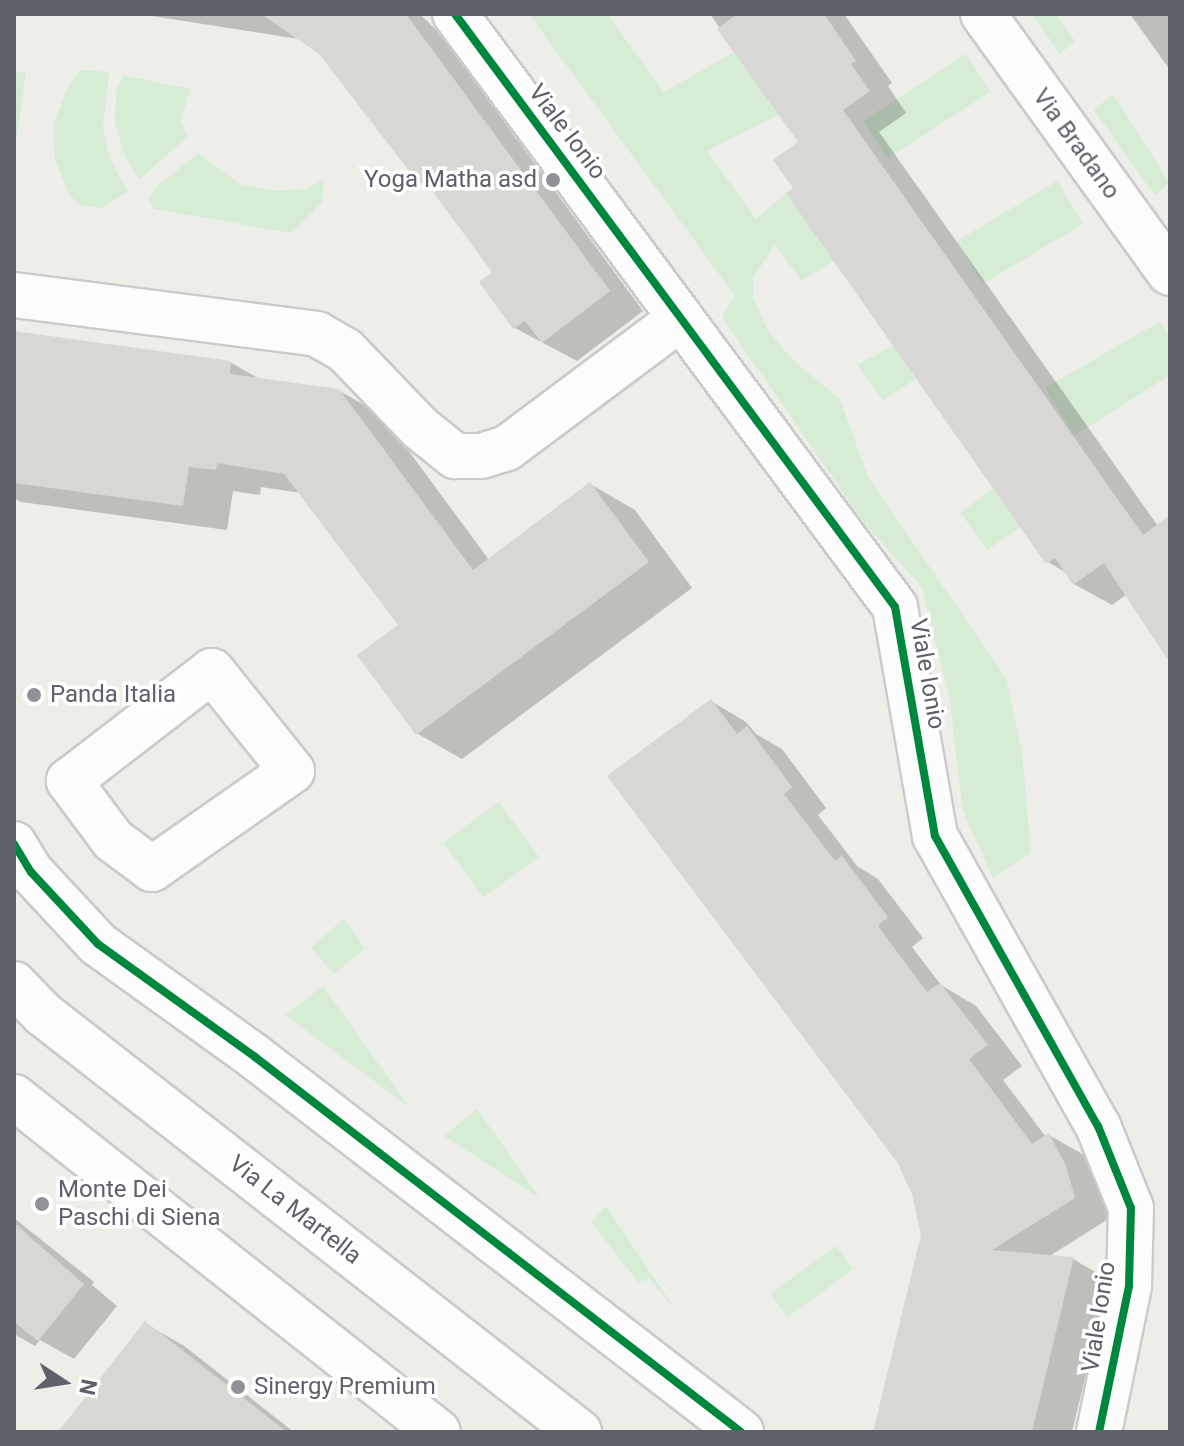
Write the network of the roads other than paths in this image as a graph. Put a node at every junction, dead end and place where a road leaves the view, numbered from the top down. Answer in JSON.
{"nodes":[{"id":1,"x":455,"y":14,"type":"edge"},
{"id":2,"x":983,"y":14,"type":"edge"},
{"id":3,"x":1170,"y":273,"type":"edge"},
{"id":4,"x":14,"y":295,"type":"edge"},
{"id":5,"x":681,"y":318,"type":"junction"},
{"id":6,"x":113,"y":840,"type":"joint"},
{"id":7,"x":14,"y":844,"type":"edge"},
{"id":8,"x":14,"y":984,"type":"edge"},
{"id":9,"x":14,"y":1097,"type":"edge"},
{"id":10,"x":438,"y":1432,"type":"edge"},
{"id":11,"x":579,"y":1432,"type":"edge"},
{"id":12,"x":741,"y":1432,"type":"edge"},
{"id":13,"x":1099,"y":1432,"type":"edge"}],
"edges":[{"from":1,"to":5,"type":"street","name":"Viale Ionio"},
{"from":2,"to":3,"type":"street","name":"Via Bradano"},
{"from":4,"to":5,"type":"street"},
{"from":5,"to":13,"type":"street","name":"Viale Ionio"},
{"from":6,"to":6,"type":"street"},
{"from":7,"to":12,"type":"street"},
{"from":8,"to":11,"type":"street","name":"Via La Martella"},
{"from":9,"to":10,"type":"street"}]}
